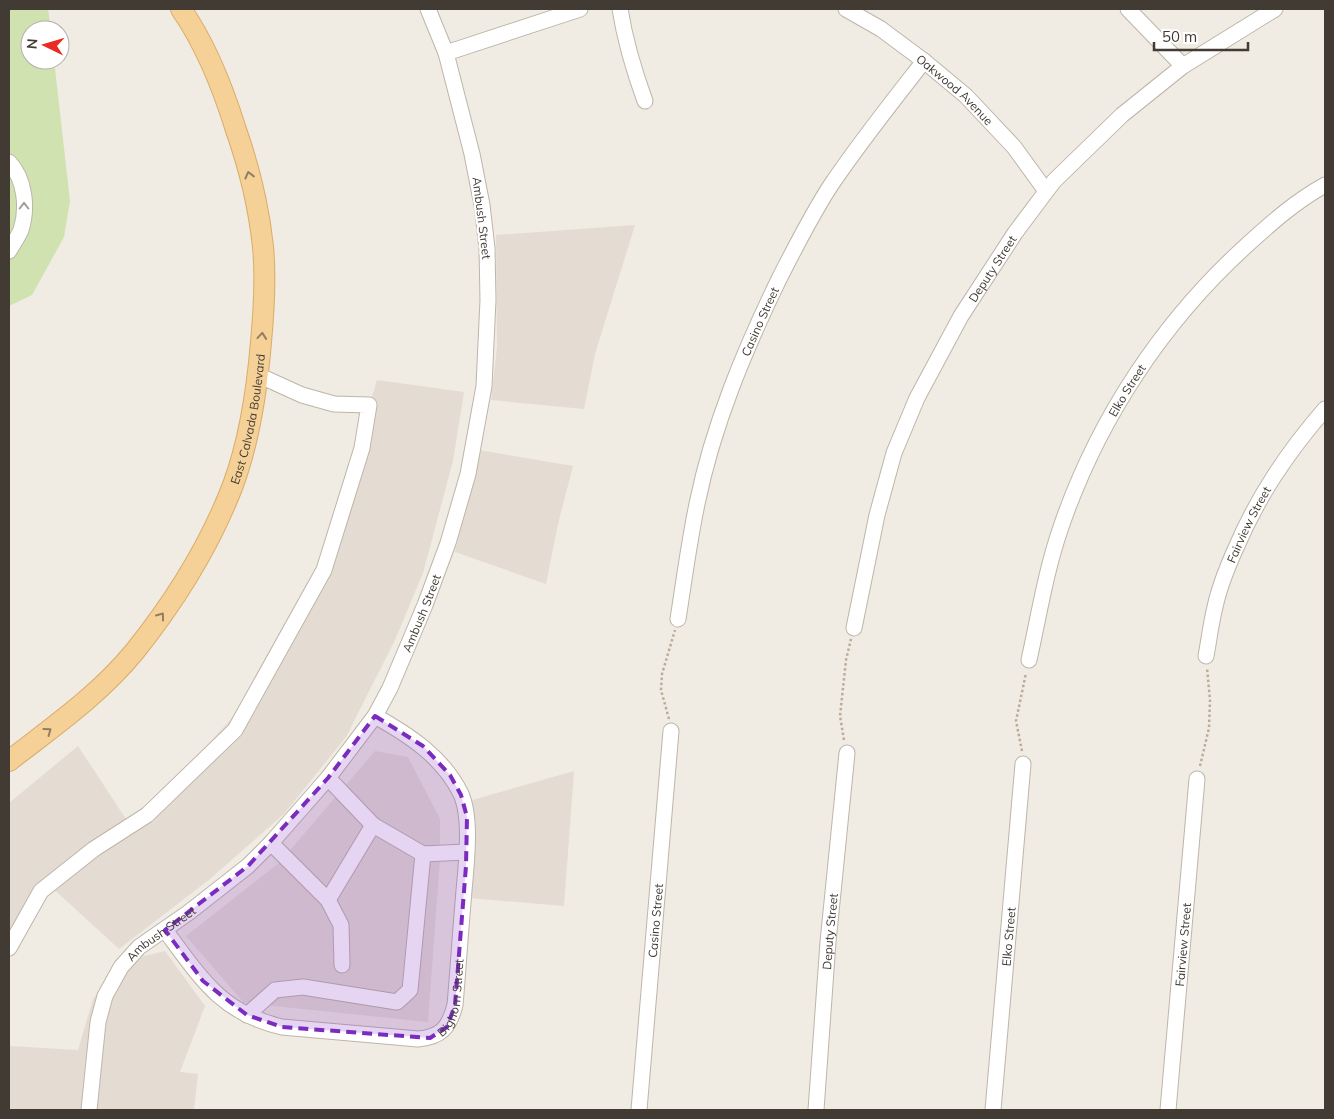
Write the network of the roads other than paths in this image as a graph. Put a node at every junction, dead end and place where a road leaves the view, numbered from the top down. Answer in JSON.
{"nodes":[{"id":1,"x":181,"y":9,"type":"edge"},
{"id":2,"x":428,"y":9,"type":"edge"},
{"id":3,"x":580,"y":9,"type":"edge"},
{"id":4,"x":620,"y":9,"type":"edge"},
{"id":5,"x":846,"y":9,"type":"edge"},
{"id":6,"x":1128,"y":9,"type":"edge"},
{"id":7,"x":1275,"y":9,"type":"edge"},
{"id":8,"x":446,"y":53,"type":"junction"},
{"id":9,"x":924,"y":61,"type":"junction"},
{"id":10,"x":1183,"y":66,"type":"junction"},
{"id":11,"x":645,"y":101,"type":"dead end"},
{"id":12,"x":9,"y":162,"type":"edge"},
{"id":13,"x":1325,"y":185,"type":"edge"},
{"id":14,"x":1046,"y":191,"type":"junction"},
{"id":15,"x":9,"y":251,"type":"edge"},
{"id":16,"x":258,"y":375,"type":"junction"},
{"id":17,"x":1325,"y":409,"type":"edge"},
{"id":18,"x":678,"y":619,"type":"road end"},
{"id":19,"x":854,"y":628,"type":"road end"},
{"id":20,"x":1206,"y":656,"type":"road end"},
{"id":21,"x":1029,"y":660,"type":"road end"},
{"id":22,"x":375,"y":716,"type":"junction"},
{"id":23,"x":671,"y":731,"type":"road end"},
{"id":24,"x":846,"y":753,"type":"road end"},
{"id":25,"x":9,"y":761,"type":"edge"},
{"id":26,"x":1023,"y":764,"type":"road end"},
{"id":27,"x":328,"y":778,"type":"junction"},
{"id":28,"x":1197,"y":779,"type":"road end"},
{"id":29,"x":373,"y":825,"type":"junction"},
{"id":30,"x":270,"y":843,"type":"junction"},
{"id":31,"x":466,"y":852,"type":"junction"},
{"id":32,"x":423,"y":854,"type":"junction"},
{"id":33,"x":328,"y":900,"type":"junction"},
{"id":34,"x":165,"y":930,"type":"junction"},
{"id":35,"x":9,"y":948,"type":"edge"},
{"id":36,"x":342,"y":965,"type":"dead end"},
{"id":37,"x":247,"y":1015,"type":"junction"},
{"id":38,"x":89,"y":1110,"type":"edge"},
{"id":39,"x":639,"y":1110,"type":"edge"},
{"id":40,"x":816,"y":1110,"type":"edge"},
{"id":41,"x":993,"y":1110,"type":"edge"},
{"id":42,"x":1168,"y":1110,"type":"edge"}],
"edges":[{"from":16,"to":1,"type":"main road","name":"East Calvada Boulevard","one_way":true},
{"from":2,"to":8,"type":"street","name":"Ambush Street"},
{"from":3,"to":8,"type":"street"},
{"from":4,"to":11,"type":"street"},
{"from":5,"to":9,"type":"street","name":"Oakwood Avenue"},
{"from":6,"to":10,"type":"street"},
{"from":7,"to":10,"type":"street","name":"Deputy Street"},
{"from":8,"to":22,"type":"street","name":"Ambush Street"},
{"from":9,"to":14,"type":"street","name":"Oakwood Avenue"},
{"from":9,"to":18,"type":"street","name":"Casino Street"},
{"from":10,"to":14,"type":"street","name":"Deputy Street"},
{"from":15,"to":12,"type":"street","one_way":true},
{"from":13,"to":21,"type":"street","name":"Elko Street"},
{"from":14,"to":19,"type":"street","name":"Deputy Street"},
{"from":25,"to":16,"type":"main road","name":"East Calvada Boulevard","one_way":true},
{"from":16,"to":35,"type":"street"},
{"from":17,"to":20,"type":"street","name":"Fairview Street"},
{"from":22,"to":27,"type":"street","name":"Ambush Street"},
{"from":22,"to":31,"type":"street","name":"Bighorn Street"},
{"from":23,"to":39,"type":"street","name":"Casino Street"},
{"from":24,"to":40,"type":"street","name":"Deputy Street"},
{"from":26,"to":41,"type":"street","name":"Elko Street"},
{"from":27,"to":29,"type":"street"},
{"from":27,"to":30,"type":"street","name":"Ambush Street"},
{"from":28,"to":42,"type":"street","name":"Fairview Street"},
{"from":29,"to":32,"type":"street"},
{"from":29,"to":33,"type":"street"},
{"from":30,"to":33,"type":"street"},
{"from":30,"to":34,"type":"street","name":"Ambush Street"},
{"from":31,"to":32,"type":"street"},
{"from":31,"to":37,"type":"street","name":"Bighorn Street"},
{"from":32,"to":37,"type":"street"},
{"from":33,"to":36,"type":"street"},
{"from":34,"to":37,"type":"street","name":"Bighorn Street"},
{"from":34,"to":38,"type":"street","name":"Ambush Street"}]}
